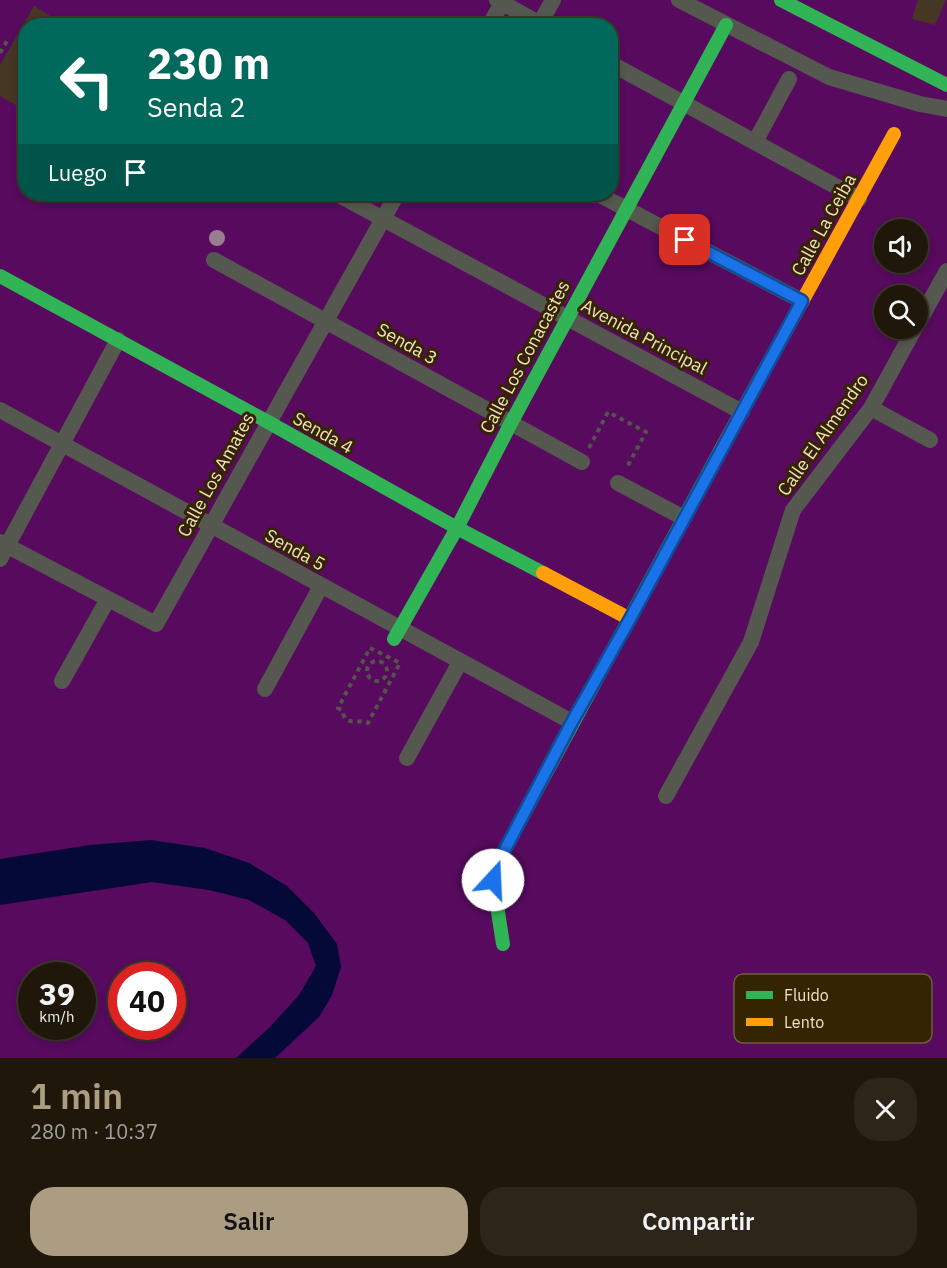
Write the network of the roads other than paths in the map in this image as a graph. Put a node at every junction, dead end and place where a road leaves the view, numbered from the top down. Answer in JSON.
{"nodes":[{"id":1,"x":553,"y":0,"type":"edge"},
{"id":2,"x":679,"y":0,"type":"edge"},
{"id":3,"x":781,"y":0,"type":"edge"},
{"id":4,"x":499,"y":1,"type":"edge"},
{"id":5,"x":492,"y":18,"type":"edge"},
{"id":6,"x":531,"y":18,"type":"edge"},
{"id":7,"x":545,"y":18,"type":"edge"},
{"id":8,"x":726,"y":25,"type":"junction"},
{"id":9,"x":618,"y":67,"type":"edge"},
{"id":10,"x":789,"y":79,"type":"dead end"},
{"id":11,"x":947,"y":85,"type":"edge"},
{"id":12,"x":684,"y":104,"type":"junction"},
{"id":13,"x":947,"y":109,"type":"edge"},
{"id":14,"x":894,"y":134,"type":"dead end"},
{"id":15,"x":755,"y":142,"type":"junction"},
{"id":16,"x":859,"y":198,"type":"junction"},
{"id":17,"x":350,"y":201,"type":"edge"},
{"id":18,"x":393,"y":201,"type":"edge"},
{"id":19,"x":612,"y":201,"type":"edge"},
{"id":20,"x":627,"y":209,"type":"junction"},
{"id":21,"x":383,"y":218,"type":"junction"},
{"id":22,"x":214,"y":260,"type":"dead end"},
{"id":23,"x":947,"y":272,"type":"edge"},
{"id":24,"x":0,"y":276,"type":"edge"},
{"id":25,"x":802,"y":301,"type":"junction"},
{"id":26,"x":928,"y":305,"type":"edge"},
{"id":27,"x":568,"y":318,"type":"junction"},
{"id":28,"x":324,"y":321,"type":"junction"},
{"id":29,"x":909,"y":339,"type":"edge"},
{"id":30,"x":118,"y":340,"type":"junction"},
{"id":31,"x":871,"y":408,"type":"junction"},
{"id":32,"x":0,"y":410,"type":"edge"},
{"id":33,"x":742,"y":412,"type":"junction"},
{"id":34,"x":268,"y":422,"type":"junction"},
{"id":35,"x":511,"y":423,"type":"junction"},
{"id":36,"x":930,"y":440,"type":"dead end"},
{"id":37,"x":62,"y":444,"type":"junction"},
{"id":38,"x":582,"y":462,"type":"road end"},
{"id":39,"x":618,"y":483,"type":"road end"},
{"id":40,"x":684,"y":518,"type":"junction"},
{"id":41,"x":210,"y":525,"type":"junction"},
{"id":42,"x":457,"y":528,"type":"junction"},
{"id":43,"x":2,"y":549,"type":"edge"},
{"id":44,"x":321,"y":586,"type":"junction"},
{"id":45,"x":108,"y":599,"type":"junction"},
{"id":46,"x":630,"y":619,"type":"junction"},
{"id":47,"x":397,"y":634,"type":"junction"},
{"id":48,"x":460,"y":662,"type":"junction"},
{"id":49,"x":62,"y":681,"type":"dead end"},
{"id":50,"x":265,"y":689,"type":"dead end"},
{"id":51,"x":572,"y":722,"type":"junction"},
{"id":52,"x":407,"y":758,"type":"dead end"},
{"id":53,"x":666,"y":796,"type":"dead end"},
{"id":54,"x":503,"y":944,"type":"dead end"}],
"edges":[{"from":1,"to":7,"type":"street"},
{"from":2,"to":8,"type":"street"},
{"from":3,"to":11,"type":"street"},
{"from":4,"to":5,"type":"street"},
{"from":4,"to":6,"type":"street"},
{"from":8,"to":12,"type":"street","name":"Calle Los Conacastes"},
{"from":8,"to":13,"type":"street"},
{"from":9,"to":12,"type":"street"},
{"from":10,"to":15,"type":"street"},
{"from":12,"to":15,"type":"street"},
{"from":12,"to":20,"type":"street","name":"Calle Los Conacastes"},
{"from":14,"to":16,"type":"street","name":"Calle La Ceiba"},
{"from":15,"to":16,"type":"street"},
{"from":16,"to":25,"type":"street","name":"Calle La Ceiba"},
{"from":17,"to":21,"type":"street","name":"Avenida Principal"},
{"from":18,"to":21,"type":"street","name":"Calle Los Amates"},
{"from":19,"to":20,"type":"street"},
{"from":20,"to":25,"type":"street"},
{"from":20,"to":27,"type":"street","name":"Calle Los Conacastes"},
{"from":21,"to":27,"type":"street","name":"Avenida Principal"},
{"from":21,"to":28,"type":"street","name":"Calle Los Amates"},
{"from":22,"to":28,"type":"street","name":"Senda 3"},
{"from":23,"to":26,"type":"street"},
{"from":24,"to":30,"type":"street","name":"Senda 4"},
{"from":25,"to":33,"type":"street","name":"Calle La Ceiba"},
{"from":27,"to":33,"type":"street","name":"Avenida Principal"},
{"from":27,"to":35,"type":"street","name":"Calle Los Conacastes"},
{"from":28,"to":34,"type":"street","name":"Calle Los Amates"},
{"from":28,"to":35,"type":"street","name":"Senda 3"},
{"from":29,"to":31,"type":"street","name":"Calle El Almendro"},
{"from":30,"to":34,"type":"street","name":"Senda 4"},
{"from":30,"to":37,"type":"street"},
{"from":31,"to":36,"type":"street"},
{"from":31,"to":53,"type":"street","name":"Calle El Almendro"},
{"from":32,"to":37,"type":"street","name":"Senda 5"},
{"from":33,"to":40,"type":"street","name":"Calle La Ceiba"},
{"from":34,"to":41,"type":"street","name":"Calle Los Amates"},
{"from":34,"to":42,"type":"street","name":"Senda 4"},
{"from":35,"to":38,"type":"street","name":"Senda 3"},
{"from":35,"to":42,"type":"street","name":"Calle Los Conacastes"},
{"from":37,"to":41,"type":"street","name":"Senda 5"},
{"from":37,"to":43,"type":"street"},
{"from":39,"to":40,"type":"street"},
{"from":40,"to":46,"type":"street","name":"Calle La Ceiba"},
{"from":41,"to":44,"type":"street","name":"Senda 5"},
{"from":41,"to":45,"type":"street","name":"Calle Los Amates"},
{"from":42,"to":46,"type":"street","name":"Senda 4"},
{"from":42,"to":47,"type":"street","name":"Calle Los Conacastes"},
{"from":43,"to":45,"type":"street","name":"Calle Los Amates"},
{"from":44,"to":47,"type":"street","name":"Senda 5"},
{"from":44,"to":50,"type":"street"},
{"from":45,"to":49,"type":"street"},
{"from":46,"to":51,"type":"street","name":"Calle La Ceiba"},
{"from":47,"to":48,"type":"street","name":"Senda 5"},
{"from":48,"to":51,"type":"street","name":"Senda 5"},
{"from":48,"to":52,"type":"street"},
{"from":51,"to":54,"type":"street","name":"Calle La Ceiba"}]}
